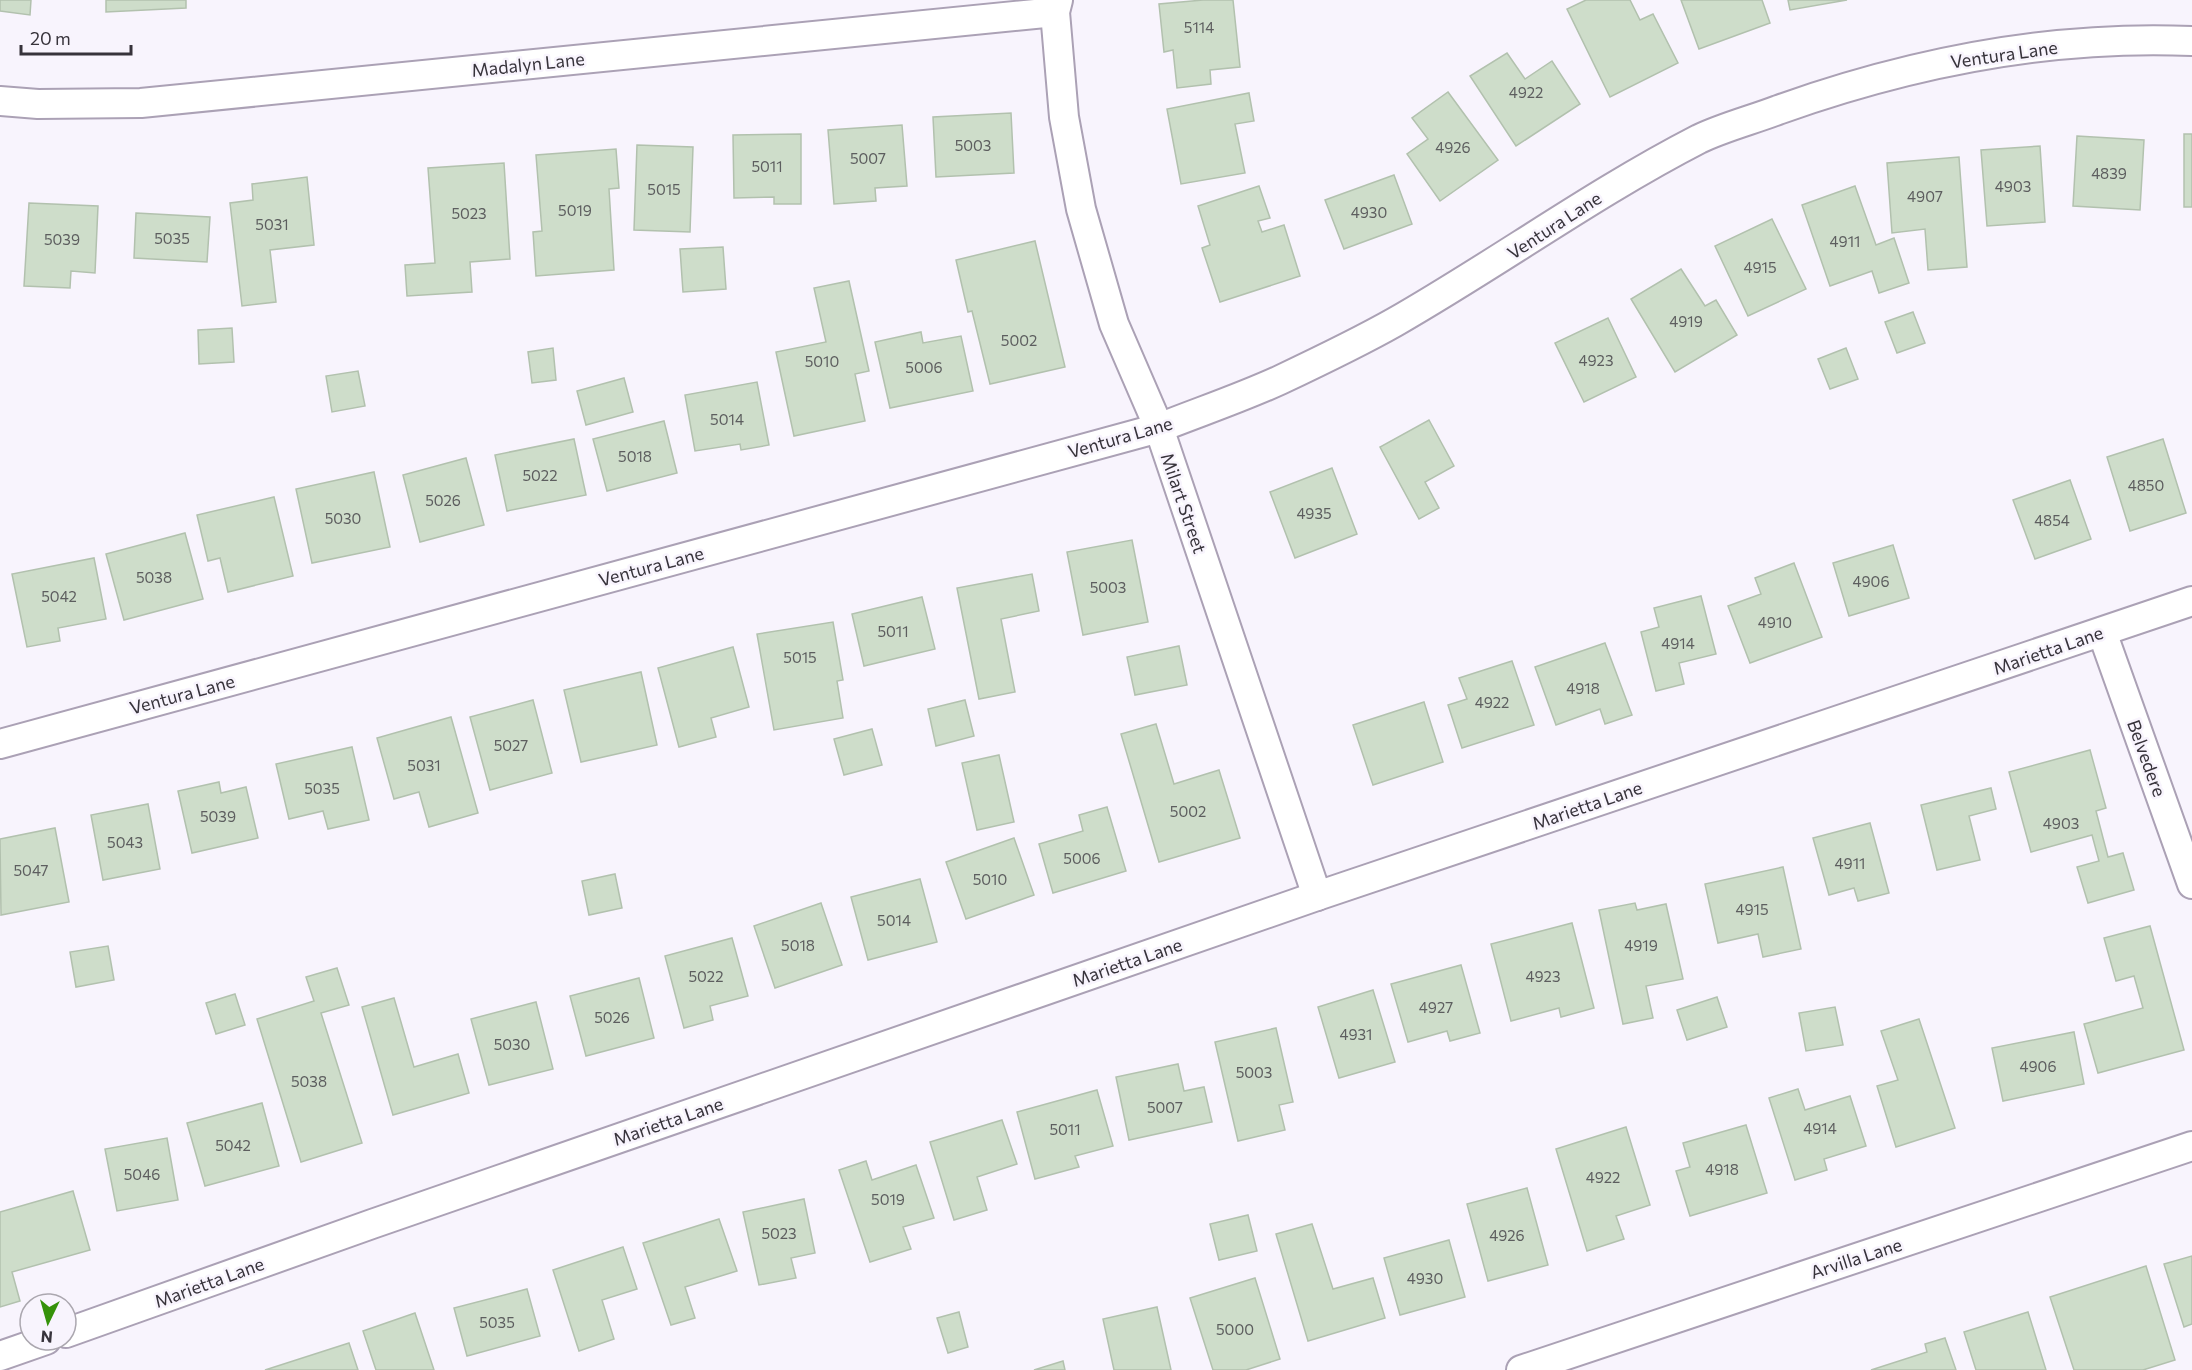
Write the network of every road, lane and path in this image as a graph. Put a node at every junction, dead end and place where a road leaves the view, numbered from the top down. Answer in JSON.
{"nodes":[{"id":1,"x":1057,"y":6,"type":"edge"},
{"id":2,"x":2192,"y":40,"type":"edge"},
{"id":3,"x":0,"y":101,"type":"edge"},
{"id":4,"x":1159,"y":428,"type":"junction"},
{"id":5,"x":2192,"y":601,"type":"edge"},
{"id":6,"x":2102,"y":632,"type":"junction"},
{"id":7,"x":0,"y":744,"type":"edge"},
{"id":8,"x":2192,"y":884,"type":"edge"},
{"id":9,"x":1317,"y":896,"type":"junction"},
{"id":10,"x":2192,"y":1146,"type":"edge"},
{"id":11,"x":78,"y":1329,"type":"edge"},
{"id":12,"x":18,"y":1350,"type":"edge"},
{"id":13,"x":0,"y":1356,"type":"edge"},
{"id":14,"x":1521,"y":1370,"type":"edge"}],
"edges":[{"from":1,"to":3,"type":"street","name":"Madalyn Lane"},
{"from":1,"to":4,"type":"street","name":"Milart Street"},
{"from":2,"to":4,"type":"street","name":"Ventura Lane"},
{"from":4,"to":7,"type":"street","name":"Ventura Lane"},
{"from":4,"to":9,"type":"street","name":"Milart Street"},
{"from":5,"to":6,"type":"street","name":"Marietta Lane"},
{"from":6,"to":8,"type":"street","name":"Belvedere"},
{"from":6,"to":9,"type":"street","name":"Marietta Lane"},
{"from":9,"to":11,"type":"street","name":"Marietta Lane"},
{"from":10,"to":14,"type":"street","name":"Arvilla Lane"},
{"from":12,"to":13,"type":"street"}]}
